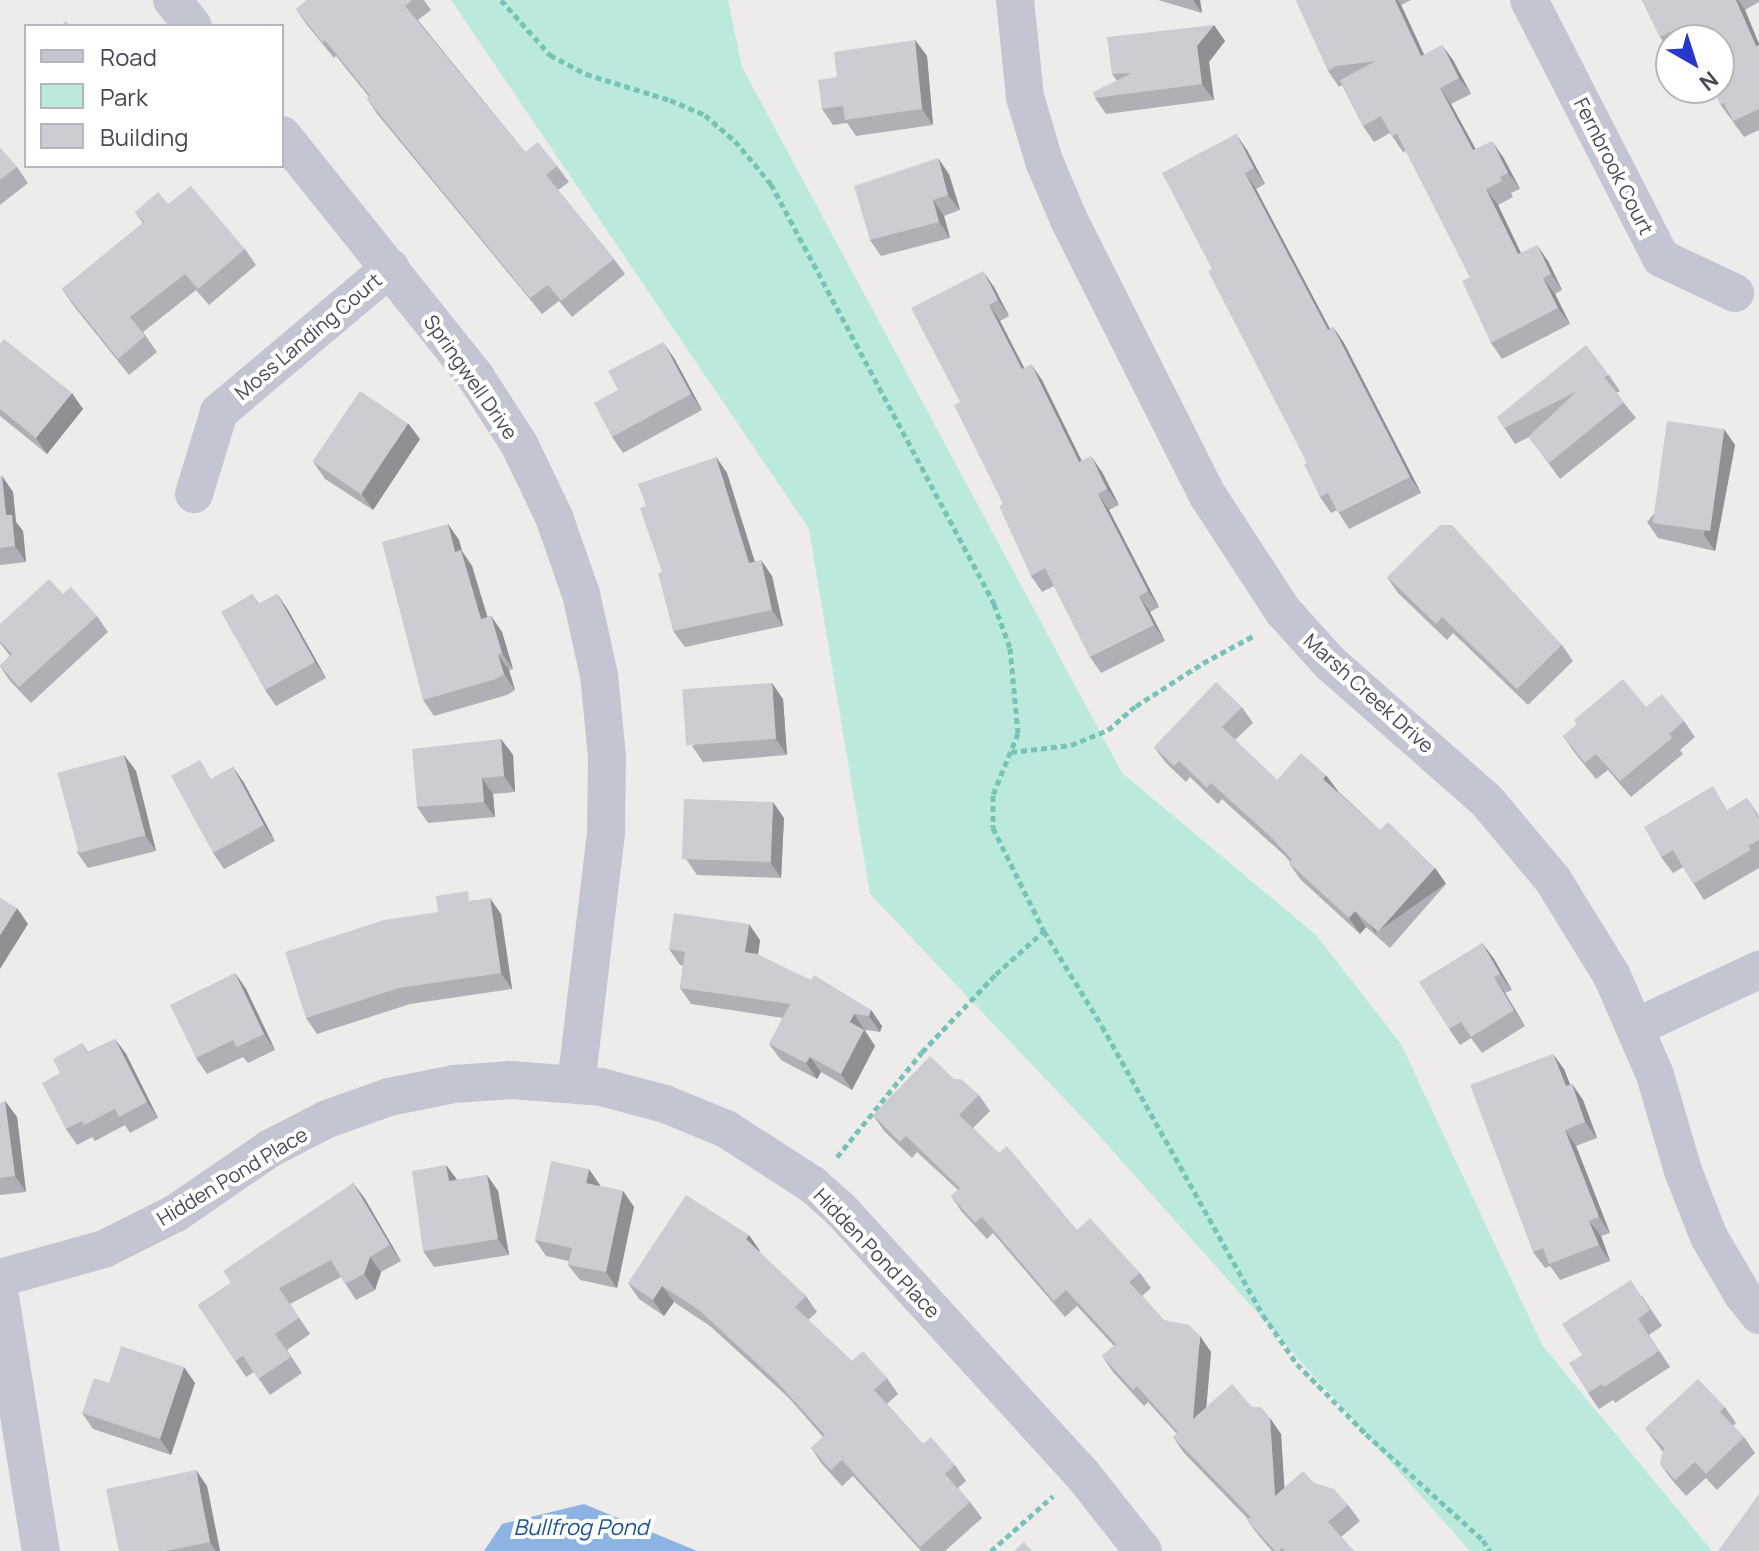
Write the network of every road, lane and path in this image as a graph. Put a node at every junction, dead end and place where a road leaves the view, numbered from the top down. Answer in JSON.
{"nodes":[{"id":1,"x":172,"y":0,"type":"edge"},
{"id":2,"x":501,"y":0,"type":"edge"},
{"id":3,"x":1015,"y":0,"type":"edge"},
{"id":4,"x":1529,"y":0,"type":"edge"},
{"id":5,"x":191,"y":24,"type":"edge"},
{"id":6,"x":284,"y":137,"type":"edge"},
{"id":7,"x":390,"y":268,"type":"junction"},
{"id":8,"x":1735,"y":293,"type":"dead end"},
{"id":9,"x":194,"y":494,"type":"dead end"},
{"id":10,"x":1283,"y":611,"type":"junction"},
{"id":11,"x":1011,"y":752,"type":"junction"},
{"id":12,"x":1044,"y":931,"type":"junction"},
{"id":13,"x":1759,"y":970,"type":"edge"},
{"id":14,"x":1636,"y":1027,"type":"junction"},
{"id":15,"x":576,"y":1084,"type":"junction"},
{"id":16,"x":813,"y":1185,"type":"junction"},
{"id":17,"x":0,"y":1278,"type":"edge"},
{"id":18,"x":0,"y":1296,"type":"edge"},
{"id":19,"x":1759,"y":1315,"type":"edge"},
{"id":20,"x":1083,"y":1475,"type":"junction"},
{"id":21,"x":41,"y":1551,"type":"edge"},
{"id":22,"x":991,"y":1551,"type":"edge"},
{"id":23,"x":1143,"y":1551,"type":"edge"},
{"id":24,"x":1490,"y":1551,"type":"edge"}],
"edges":[{"from":1,"to":5,"type":"street"},
{"from":2,"to":11,"type":"path"},
{"from":3,"to":10,"type":"street","name":"Marsh Creek Drive"},
{"from":4,"to":8,"type":"street","name":"Fernbrook Court"},
{"from":6,"to":7,"type":"street","name":"Springwell Drive"},
{"from":7,"to":9,"type":"street","name":"Moss Landing Court"},
{"from":7,"to":15,"type":"street","name":"Springwell Drive"},
{"from":10,"to":11,"type":"path"},
{"from":10,"to":14,"type":"street","name":"Marsh Creek Drive"},
{"from":11,"to":12,"type":"path"},
{"from":12,"to":16,"type":"path"},
{"from":12,"to":24,"type":"path"},
{"from":13,"to":14,"type":"street"},
{"from":14,"to":19,"type":"street","name":"Marsh Creek Drive"},
{"from":15,"to":16,"type":"street","name":"Hidden Pond Place"},
{"from":15,"to":17,"type":"street","name":"Hidden Pond Place"},
{"from":16,"to":20,"type":"street","name":"Hidden Pond Place"},
{"from":18,"to":21,"type":"street"},
{"from":20,"to":22,"type":"path"},
{"from":20,"to":23,"type":"street","name":"Hidden Pond Place"}]}
